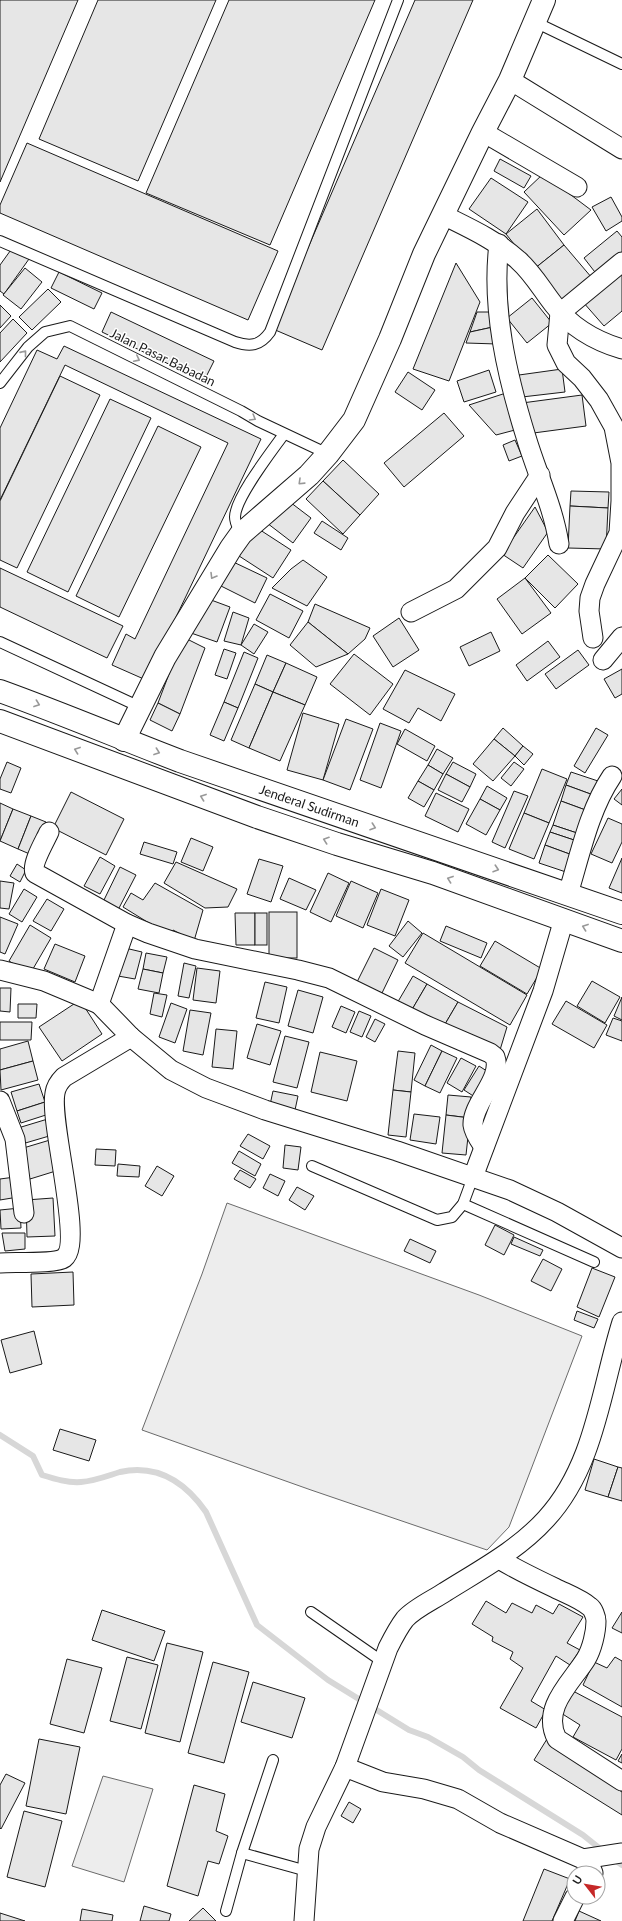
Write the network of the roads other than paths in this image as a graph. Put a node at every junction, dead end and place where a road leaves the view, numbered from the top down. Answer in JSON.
{"nodes":[{"id":1,"x":398,"y":0,"type":"edge"},
{"id":2,"x":544,"y":0,"type":"edge"},
{"id":3,"x":535,"y":22,"type":"junction"},
{"id":4,"x":622,"y":64,"type":"edge"},
{"id":5,"x":510,"y":80,"type":"junction"},
{"id":6,"x":483,"y":132,"type":"junction"},
{"id":7,"x":622,"y":150,"type":"edge"},
{"id":8,"x":578,"y":187,"type":"dead end"},
{"id":9,"x":443,"y":214,"type":"junction"},
{"id":10,"x":0,"y":241,"type":"edge"},
{"id":11,"x":499,"y":244,"type":"junction"},
{"id":12,"x":622,"y":262,"type":"edge"},
{"id":13,"x":560,"y":313,"type":"junction"},
{"id":14,"x":622,"y":349,"type":"edge"},
{"id":15,"x":0,"y":383,"type":"edge"},
{"id":16,"x":284,"y":434,"type":"junction"},
{"id":17,"x":328,"y":454,"type":"junction"},
{"id":18,"x":540,"y":475,"type":"junction"},
{"id":19,"x":242,"y":534,"type":"junction"},
{"id":20,"x":559,"y":544,"type":"dead end"},
{"id":21,"x":411,"y":612,"type":"dead end"},
{"id":22,"x":622,"y":637,"type":"edge"},
{"id":23,"x":592,"y":638,"type":"dead end"},
{"id":24,"x":0,"y":642,"type":"edge"},
{"id":25,"x":603,"y":660,"type":"dead end"},
{"id":26,"x":0,"y":691,"type":"edge"},
{"id":27,"x":140,"y":707,"type":"junction"},
{"id":28,"x":0,"y":721,"type":"edge"},
{"id":29,"x":124,"y":740,"type":"junction"},
{"id":30,"x":612,"y":776,"type":"dead end"},
{"id":31,"x":48,"y":832,"type":"dead end"},
{"id":32,"x":568,"y":894,"type":"junction"},
{"id":33,"x":622,"y":913,"type":"edge"},
{"id":34,"x":564,"y":919,"type":"junction"},
{"id":35,"x":127,"y":924,"type":"junction"},
{"id":36,"x":622,"y":941,"type":"edge"},
{"id":37,"x":0,"y":970,"type":"edge"},
{"id":38,"x":99,"y":1004,"type":"junction"},
{"id":39,"x":131,"y":1037,"type":"junction"},
{"id":40,"x":0,"y":1101,"type":"edge"},
{"id":41,"x":484,"y":1148,"type":"junction"},
{"id":42,"x":312,"y":1166,"type":"dead end"},
{"id":43,"x":473,"y":1177,"type":"junction"},
{"id":44,"x":463,"y":1204,"type":"junction"},
{"id":45,"x":24,"y":1213,"type":"dead end"},
{"id":46,"x":622,"y":1248,"type":"edge"},
{"id":47,"x":594,"y":1262,"type":"dead end"},
{"id":48,"x":0,"y":1263,"type":"edge"},
{"id":49,"x":622,"y":1322,"type":"edge"},
{"id":50,"x":618,"y":1350,"type":"edge"},
{"id":51,"x":499,"y":1559,"type":"junction"},
{"id":52,"x":312,"y":1612,"type":"dead end"},
{"id":53,"x":383,"y":1662,"type":"junction"},
{"id":54,"x":273,"y":1760,"type":"dead end"},
{"id":55,"x":345,"y":1767,"type":"junction"},
{"id":56,"x":622,"y":1781,"type":"edge"},
{"id":57,"x":242,"y":1853,"type":"junction"},
{"id":58,"x":622,"y":1853,"type":"edge"},
{"id":59,"x":586,"y":1865,"type":"edge"},
{"id":60,"x":591,"y":1865,"type":"edge"},
{"id":61,"x":307,"y":1871,"type":"junction"},
{"id":62,"x":571,"y":1905,"type":"edge"},
{"id":63,"x":226,"y":1911,"type":"dead end"},
{"id":64,"x":304,"y":1921,"type":"edge"},
{"id":65,"x":563,"y":1921,"type":"edge"}],
"edges":[{"from":1,"to":10,"type":"lane"},
{"from":2,"to":3,"type":"main road"},
{"from":3,"to":4,"type":"lane"},
{"from":3,"to":5,"type":"main road"},
{"from":5,"to":6,"type":"main road"},
{"from":5,"to":7,"type":"street"},
{"from":6,"to":8,"type":"street"},
{"from":6,"to":9,"type":"main road"},
{"from":9,"to":11,"type":"street"},
{"from":9,"to":17,"type":"main road"},
{"from":11,"to":13,"type":"street"},
{"from":11,"to":18,"type":"street"},
{"from":12,"to":13,"type":"street"},
{"from":13,"to":14,"type":"street"},
{"from":13,"to":23,"type":"street"},
{"from":15,"to":16,"type":"lane","name":"Jalan Pasar Babadan","one_way":true},
{"from":16,"to":17,"type":"lane","name":"Jalan Pasar Babadan"},
{"from":16,"to":19,"type":"lane"},
{"from":17,"to":19,"type":"main road","one_way":true},
{"from":18,"to":20,"type":"street"},
{"from":18,"to":21,"type":"street"},
{"from":19,"to":27,"type":"main road","one_way":true},
{"from":22,"to":25,"type":"street"},
{"from":24,"to":27,"type":"lane"},
{"from":26,"to":29,"type":"main road","name":"Jenderal Sudirman","one_way":true},
{"from":27,"to":29,"type":"main road"},
{"from":34,"to":28,"type":"main road","name":"Jenderal Sudirman","one_way":true},
{"from":29,"to":32,"type":"main road","name":"Jenderal Sudirman","one_way":true},
{"from":30,"to":32,"type":"street"},
{"from":31,"to":35,"type":"street"},
{"from":32,"to":33,"type":"main road","name":"Jenderal Sudirman"},
{"from":36,"to":34,"type":"main road","name":"Jenderal Sudirman","one_way":true},
{"from":34,"to":41,"type":"street"},
{"from":35,"to":38,"type":"street"},
{"from":35,"to":41,"type":"street"},
{"from":37,"to":38,"type":"street"},
{"from":38,"to":39,"type":"street"},
{"from":39,"to":43,"type":"street"},
{"from":39,"to":48,"type":"street"},
{"from":40,"to":45,"type":"street"},
{"from":41,"to":43,"type":"street"},
{"from":42,"to":44,"type":"lane"},
{"from":43,"to":44,"type":"lane"},
{"from":43,"to":46,"type":"street"},
{"from":44,"to":47,"type":"lane"},
{"from":49,"to":50,"type":"street"},
{"from":50,"to":51,"type":"street"},
{"from":51,"to":53,"type":"street"},
{"from":51,"to":56,"type":"street"},
{"from":52,"to":53,"type":"lane"},
{"from":53,"to":55,"type":"street"},
{"from":54,"to":57,"type":"lane"},
{"from":55,"to":59,"type":"street"},
{"from":55,"to":61,"type":"street"},
{"from":57,"to":61,"type":"lane"},
{"from":57,"to":63,"type":"lane"},
{"from":58,"to":60,"type":"street"},
{"from":61,"to":64,"type":"street"},
{"from":62,"to":65,"type":"street"}]}
